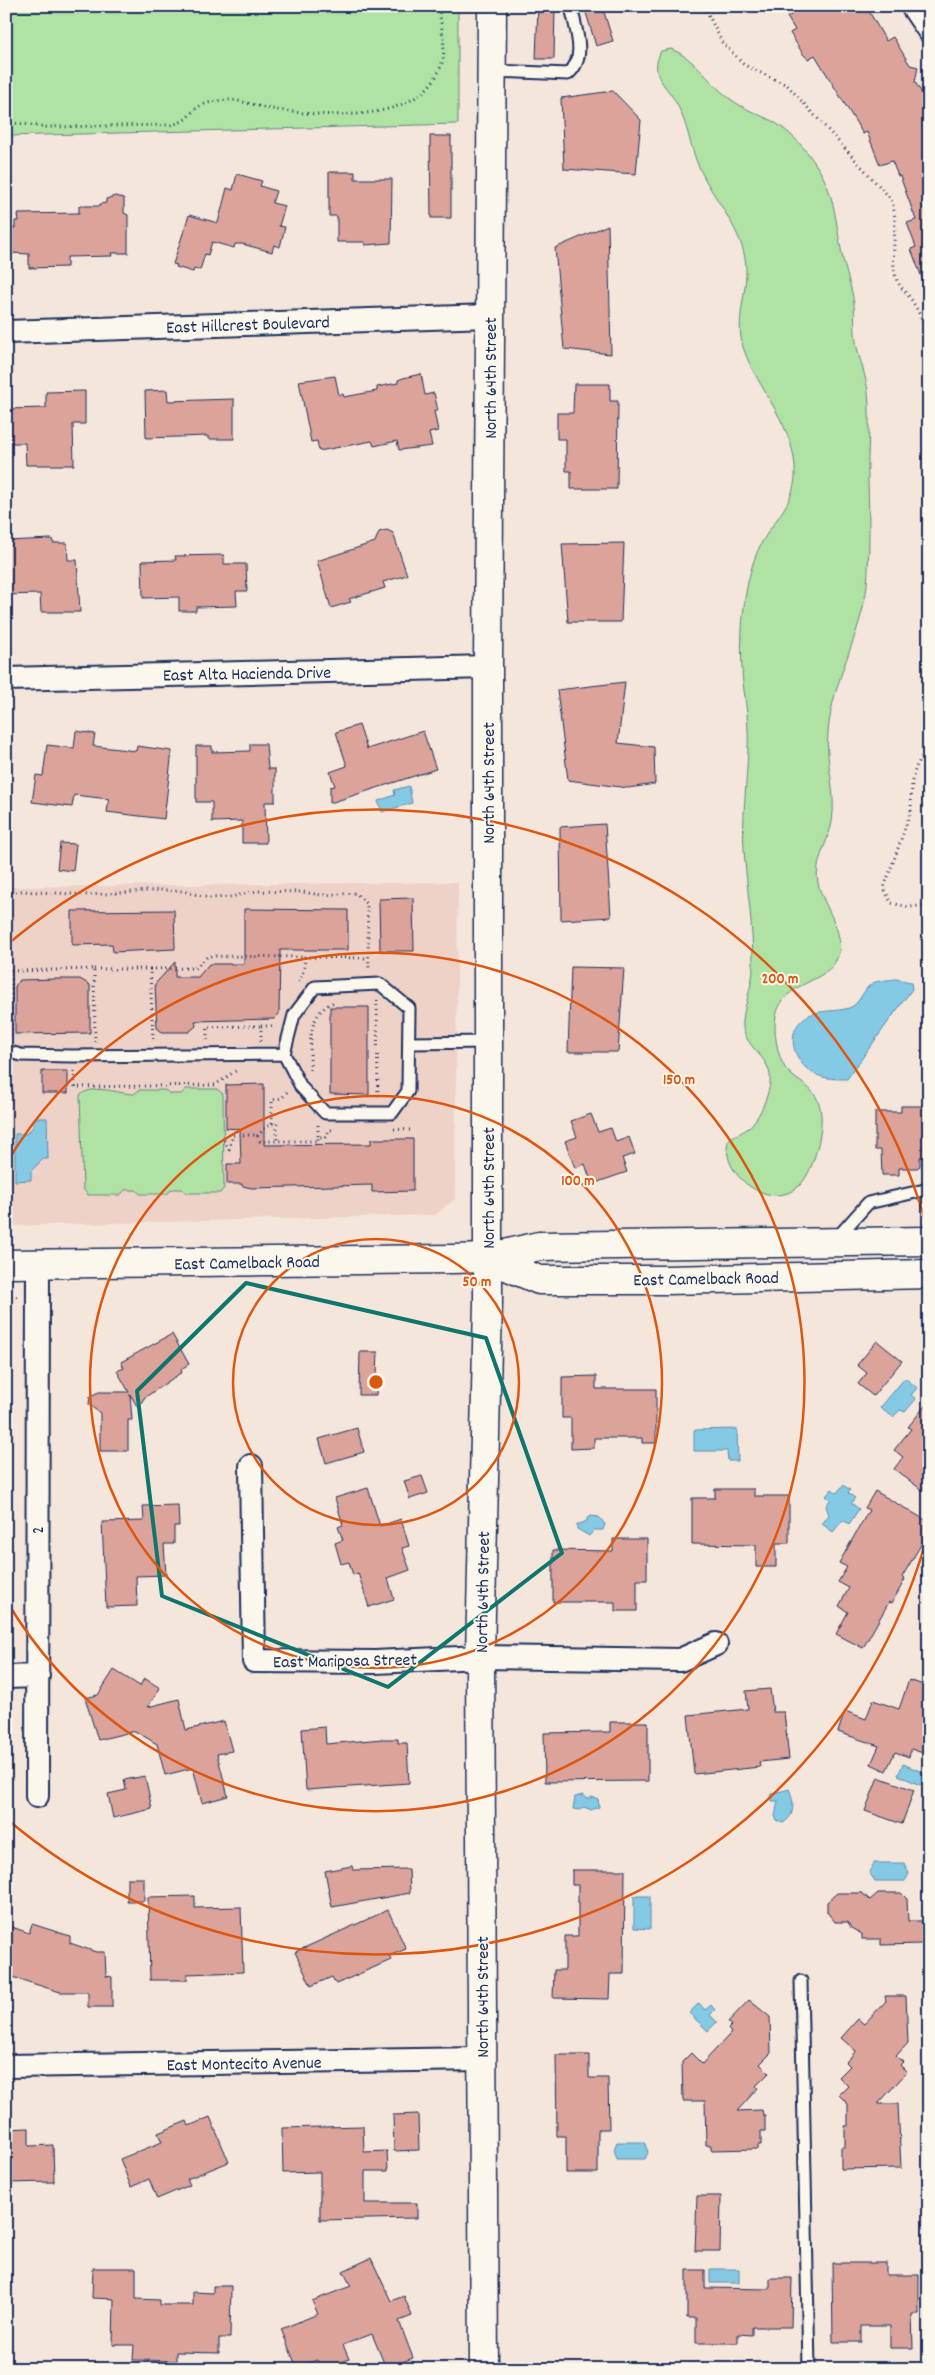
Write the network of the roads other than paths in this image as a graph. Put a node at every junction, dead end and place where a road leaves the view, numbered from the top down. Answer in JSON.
{"nodes":[{"id":1,"x":492,"y":6,"type":"edge"},
{"id":2,"x":571,"y":6,"type":"edge"},
{"id":3,"x":912,"y":6,"type":"edge"},
{"id":4,"x":929,"y":31,"type":"edge"},
{"id":5,"x":493,"y":71,"type":"junction"},
{"id":6,"x":490,"y":316,"type":"junction"},
{"id":7,"x":6,"y":332,"type":"edge"},
{"id":8,"x":488,"y":667,"type":"junction"},
{"id":9,"x":6,"y":679,"type":"edge"},
{"id":10,"x":488,"y":1042,"type":"junction"},
{"id":11,"x":410,"y":1043,"type":"junction"},
{"id":12,"x":6,"y":1051,"type":"edge"},
{"id":13,"x":284,"y":1054,"type":"junction"},
{"id":14,"x":929,"y":1189,"type":"edge"},
{"id":15,"x":929,"y":1241,"type":"edge"},
{"id":16,"x":833,"y":1242,"type":"junction"},
{"id":17,"x":488,"y":1258,"type":"junction"},
{"id":18,"x":6,"y":1264,"type":"edge"},
{"id":19,"x":38,"y":1264,"type":"junction"},
{"id":20,"x":929,"y":1274,"type":"edge"},
{"id":21,"x":834,"y":1276,"type":"junction"},
{"id":22,"x":251,"y":1466,"type":"dead end"},
{"id":23,"x":716,"y":1644,"type":"dead end"},
{"id":24,"x":480,"y":1657,"type":"junction"},
{"id":25,"x":38,"y":1676,"type":"junction"},
{"id":26,"x":6,"y":1677,"type":"edge"},
{"id":27,"x":37,"y":1796,"type":"dead end"},
{"id":28,"x":801,"y":1981,"type":"dead end"},
{"id":29,"x":482,"y":2059,"type":"junction"},
{"id":30,"x":6,"y":2066,"type":"edge"},
{"id":31,"x":484,"y":2369,"type":"edge"},
{"id":32,"x":809,"y":2369,"type":"edge"}],
"edges":[{"from":1,"to":5,"type":"street","name":"North 64th Street"},
{"from":2,"to":5,"type":"lane"},
{"from":3,"to":4,"type":"street"},
{"from":5,"to":6,"type":"street","name":"North 64th Street"},
{"from":6,"to":7,"type":"street","name":"East Hillcrest Boulevard"},
{"from":6,"to":8,"type":"street","name":"North 64th Street"},
{"from":8,"to":9,"type":"street","name":"East Alta Hacienda Drive"},
{"from":8,"to":10,"type":"street","name":"North 64th Street"},
{"from":10,"to":11,"type":"lane"},
{"from":10,"to":17,"type":"street","name":"North 64th Street"},
{"from":11,"to":13,"type":"lane"},
{"from":11,"to":13,"type":"lane"},
{"from":12,"to":13,"type":"lane"},
{"from":14,"to":16,"type":"lane"},
{"from":15,"to":16,"type":"street","name":"East Camelback Road"},
{"from":16,"to":17,"type":"street","name":"East Camelback Road"},
{"from":16,"to":21,"type":"street"},
{"from":17,"to":19,"type":"street","name":"East Camelback Road"},
{"from":17,"to":21,"type":"street","name":"East Camelback Road"},
{"from":17,"to":24,"type":"street","name":"North 64th Street"},
{"from":18,"to":19,"type":"street","name":"East Camelback Road"},
{"from":19,"to":25,"type":"street","name":"2"},
{"from":20,"to":21,"type":"street","name":"East Camelback Road"},
{"from":22,"to":24,"type":"street","name":"East Mariposa Street"},
{"from":23,"to":24,"type":"street"},
{"from":24,"to":29,"type":"street","name":"North 64th Street"},
{"from":25,"to":26,"type":"street"},
{"from":25,"to":27,"type":"street","name":"2"},
{"from":28,"to":32,"type":"lane"},
{"from":29,"to":30,"type":"street","name":"East Montecito Avenue"},
{"from":29,"to":31,"type":"street","name":"North 64th Street"}]}
